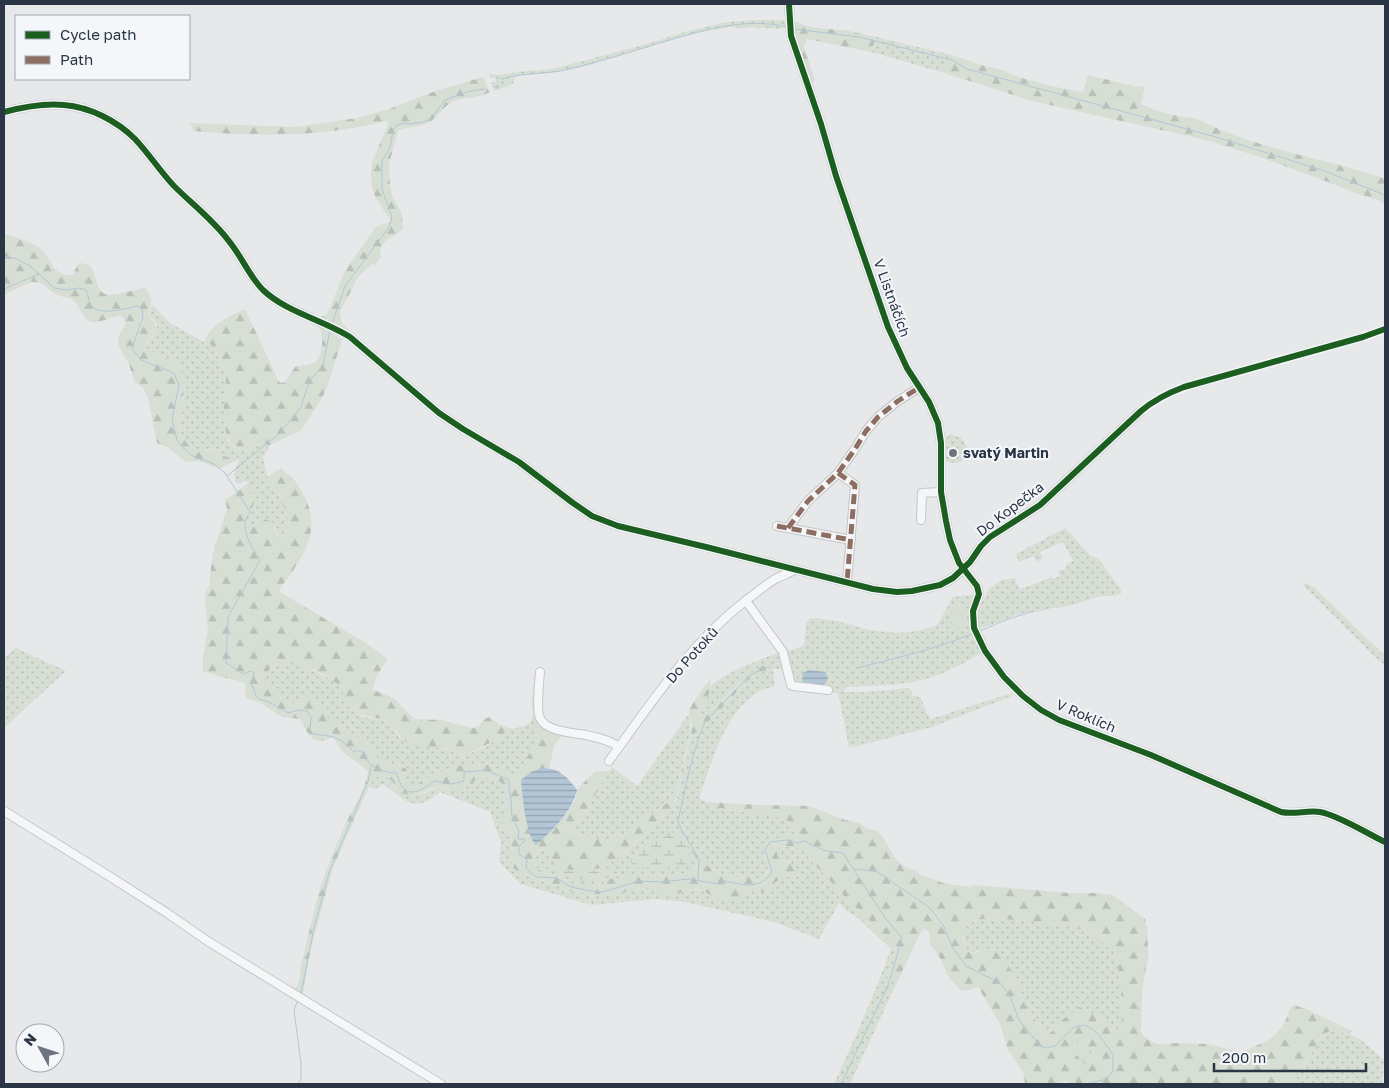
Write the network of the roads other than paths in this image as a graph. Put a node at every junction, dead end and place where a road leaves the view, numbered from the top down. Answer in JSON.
{"nodes":[{"id":1,"x":788,"y":4,"type":"edge"},
{"id":2,"x":4,"y":112,"type":"edge"},
{"id":3,"x":920,"y":387,"type":"junction"},
{"id":4,"x":1141,"y":411,"type":"dead end"},
{"id":5,"x":838,"y":474,"type":"junction"},
{"id":6,"x":941,"y":492,"type":"junction"},
{"id":7,"x":921,"y":520,"type":"dead end"},
{"id":8,"x":776,"y":526,"type":"dead end"},
{"id":9,"x":788,"y":528,"type":"junction"},
{"id":10,"x":851,"y":540,"type":"junction"},
{"id":11,"x":794,"y":570,"type":"junction"},
{"id":12,"x":963,"y":570,"type":"junction"},
{"id":13,"x":846,"y":582,"type":"junction"},
{"id":14,"x":746,"y":600,"type":"junction"},
{"id":15,"x":540,"y":672,"type":"dead end"},
{"id":16,"x":828,"y":690,"type":"dead end"},
{"id":17,"x":619,"y":747,"type":"junction"},
{"id":18,"x":609,"y":761,"type":"dead end"},
{"id":19,"x":4,"y":811,"type":"edge"},
{"id":20,"x":1385,"y":842,"type":"edge"},
{"id":21,"x":441,"y":1084,"type":"edge"}],
"edges":[{"from":1,"to":3,"type":"street","name":"V Listnáčích"},
{"from":2,"to":11,"type":"street","name":"Do Kopečka"},
{"from":3,"to":5,"type":"street"},
{"from":3,"to":6,"type":"street","name":"V Listnáčích"},
{"from":4,"to":12,"type":"street","name":"Do Kopečka"},
{"from":5,"to":9,"type":"street"},
{"from":5,"to":10,"type":"street"},
{"from":6,"to":7,"type":"street"},
{"from":6,"to":12,"type":"street","name":"V Listnáčích"},
{"from":8,"to":9,"type":"street"},
{"from":9,"to":10,"type":"street"},
{"from":10,"to":13,"type":"street"},
{"from":11,"to":13,"type":"street","name":"Do Kopečka"},
{"from":11,"to":14,"type":"street","name":"Do Potoků"},
{"from":12,"to":13,"type":"street","name":"Do Kopečka"},
{"from":12,"to":20,"type":"street","name":"V Roklích"},
{"from":14,"to":16,"type":"street"},
{"from":14,"to":17,"type":"street","name":"Do Potoků"},
{"from":15,"to":17,"type":"street"},
{"from":17,"to":18,"type":"street","name":"Do Potoků"},
{"from":19,"to":21,"type":"street"}]}
